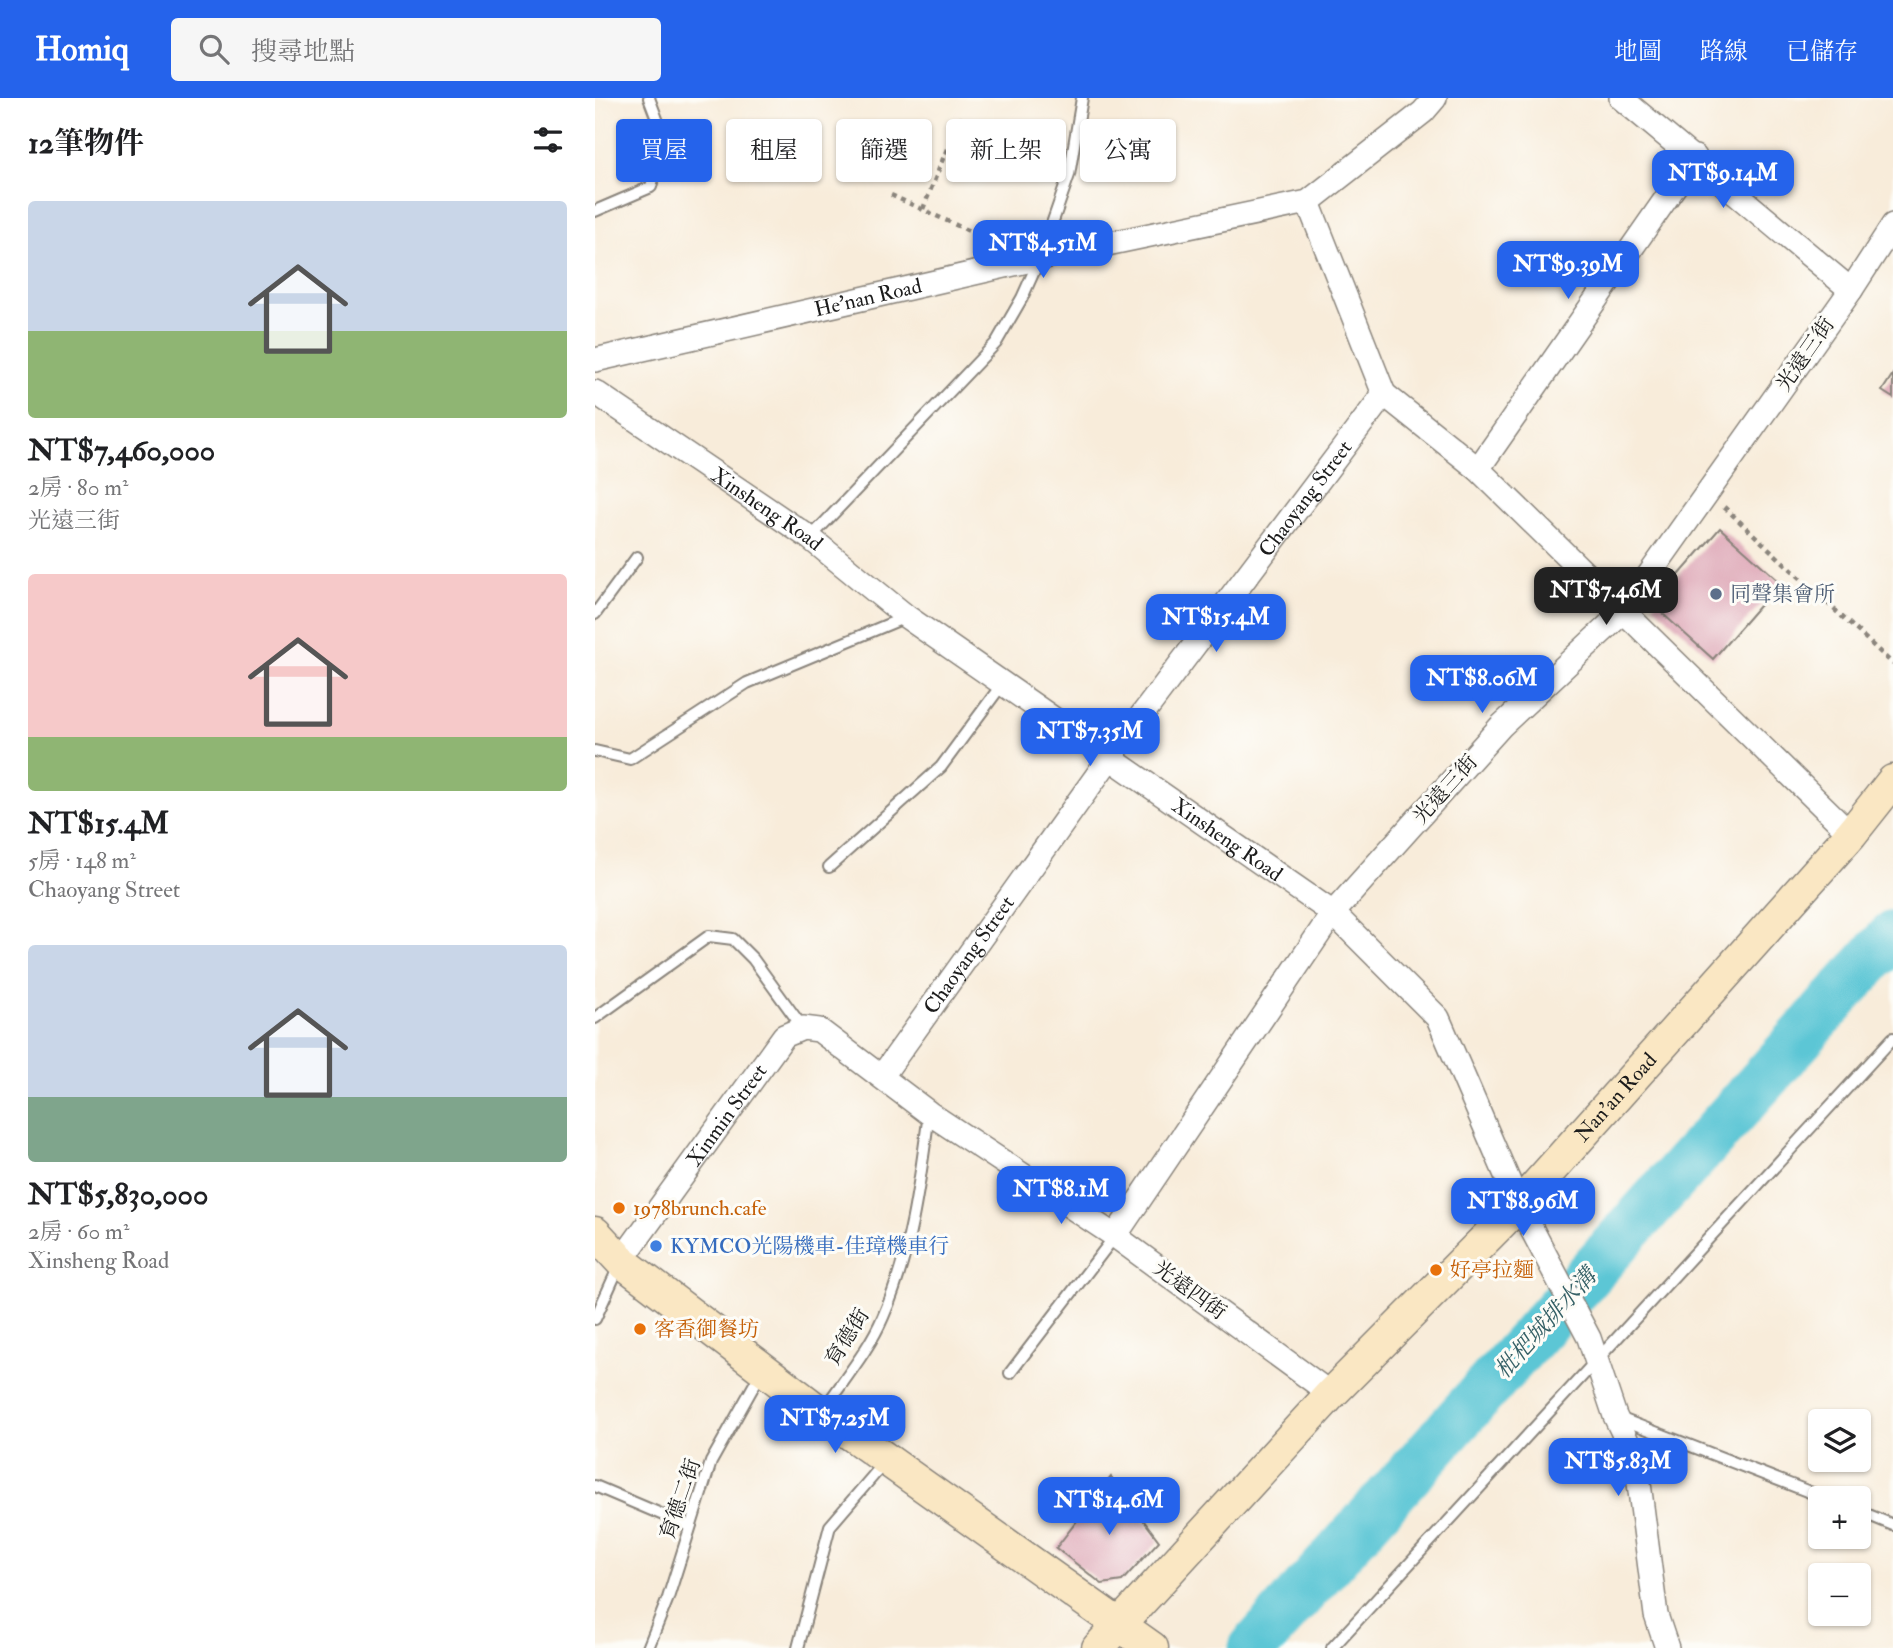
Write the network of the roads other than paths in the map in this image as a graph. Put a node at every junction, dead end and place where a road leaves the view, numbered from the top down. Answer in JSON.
{"nodes":[{"id":1,"x":649,"y":98,"type":"edge"},
{"id":2,"x":1082,"y":98,"type":"edge"},
{"id":3,"x":1435,"y":98,"type":"edge"},
{"id":4,"x":1621,"y":98,"type":"edge"},
{"id":5,"x":1695,"y":158,"type":"junction"},
{"id":6,"x":1308,"y":202,"type":"junction"},
{"id":7,"x":595,"y":211,"type":"edge"},
{"id":8,"x":1893,"y":225,"type":"edge"},
{"id":9,"x":1040,"y":258,"type":"junction"},
{"id":10,"x":1851,"y":290,"type":"junction"},
{"id":11,"x":595,"y":360,"type":"edge"},
{"id":12,"x":595,"y":392,"type":"edge"},
{"id":13,"x":1384,"y":394,"type":"junction"},
{"id":14,"x":1478,"y":470,"type":"junction"},
{"id":15,"x":810,"y":538,"type":"junction"},
{"id":16,"x":637,"y":556,"type":"dead end"},
{"id":17,"x":1622,"y":612,"type":"junction"},
{"id":18,"x":595,"y":614,"type":"edge"},
{"id":19,"x":907,"y":617,"type":"junction"},
{"id":20,"x":1003,"y":683,"type":"junction"},
{"id":21,"x":595,"y":751,"type":"edge"},
{"id":22,"x":1111,"y":756,"type":"junction"},
{"id":23,"x":1893,"y":781,"type":"edge"},
{"id":24,"x":1851,"y":834,"type":"junction"},
{"id":25,"x":829,"y":867,"type":"dead end"},
{"id":26,"x":1333,"y":913,"type":"junction"},
{"id":27,"x":595,"y":1018,"type":"edge"},
{"id":28,"x":803,"y":1028,"type":"junction"},
{"id":29,"x":1893,"y":1038,"type":"edge"},
{"id":30,"x":882,"y":1076,"type":"junction"},
{"id":31,"x":929,"y":1113,"type":"junction"},
{"id":32,"x":1519,"y":1205,"type":"junction"},
{"id":33,"x":595,"y":1233,"type":"edge"},
{"id":34,"x":1115,"y":1236,"type":"junction"},
{"id":35,"x":621,"y":1261,"type":"junction"},
{"id":36,"x":595,"y":1319,"type":"edge"},
{"id":37,"x":1598,"y":1359,"type":"junction"},
{"id":38,"x":763,"y":1369,"type":"junction"},
{"id":39,"x":1010,"y":1373,"type":"dead end"},
{"id":40,"x":1331,"y":1394,"type":"junction"},
{"id":41,"x":821,"y":1413,"type":"junction"},
{"id":42,"x":1615,"y":1416,"type":"junction"},
{"id":43,"x":887,"y":1460,"type":"junction"},
{"id":44,"x":595,"y":1486,"type":"edge"},
{"id":45,"x":1808,"y":1491,"type":"edge"},
{"id":46,"x":1871,"y":1516,"type":"edge"},
{"id":47,"x":1893,"y":1525,"type":"edge"},
{"id":48,"x":689,"y":1526,"type":"junction"},
{"id":49,"x":1134,"y":1635,"type":"edge"},
{"id":50,"x":648,"y":1648,"type":"edge"},
{"id":51,"x":798,"y":1648,"type":"edge"},
{"id":52,"x":1098,"y":1648,"type":"edge"},
{"id":53,"x":1332,"y":1648,"type":"edge"},
{"id":54,"x":1667,"y":1648,"type":"edge"}],
"edges":[{"from":1,"to":7,"type":"lane"},
{"from":2,"to":9,"type":"lane"},
{"from":3,"to":6,"type":"street","name":"He'nan Road"},
{"from":4,"to":5,"type":"street"},
{"from":5,"to":10,"type":"street"},
{"from":5,"to":14,"type":"street"},
{"from":6,"to":9,"type":"street","name":"He'nan Road"},
{"from":6,"to":13,"type":"street"},
{"from":8,"to":10,"type":"street","name":"光遠三街"},
{"from":9,"to":11,"type":"street","name":"He'nan Road"},
{"from":9,"to":15,"type":"lane"},
{"from":10,"to":17,"type":"street","name":"光遠三街"},
{"from":12,"to":15,"type":"street","name":"Xinsheng Road"},
{"from":13,"to":14,"type":"street"},
{"from":13,"to":22,"type":"street","name":"Chaoyang Street"},
{"from":14,"to":17,"type":"street"},
{"from":15,"to":19,"type":"street","name":"Xinsheng Road"},
{"from":16,"to":18,"type":"lane"},
{"from":17,"to":24,"type":"street"},
{"from":17,"to":26,"type":"street","name":"光遠三街"},
{"from":19,"to":20,"type":"street","name":"Xinsheng Road"},
{"from":19,"to":21,"type":"lane"},
{"from":20,"to":22,"type":"street","name":"Xinsheng Road"},
{"from":20,"to":25,"type":"lane"},
{"from":22,"to":26,"type":"street","name":"Xinsheng Road"},
{"from":22,"to":30,"type":"street","name":"Chaoyang Street"},
{"from":23,"to":24,"type":"street","name":"Nan'an Road"},
{"from":24,"to":32,"type":"street","name":"Nan'an Road"},
{"from":26,"to":32,"type":"street","name":"Xinsheng Road"},
{"from":26,"to":34,"type":"street","name":"光遠三街"},
{"from":27,"to":28,"type":"lane"},
{"from":28,"to":30,"type":"street","name":"光遠四街"},
{"from":28,"to":35,"type":"street","name":"Xinmin Street"},
{"from":29,"to":37,"type":"lane"},
{"from":30,"to":31,"type":"street","name":"光遠四街"},
{"from":31,"to":34,"type":"street","name":"光遠四街"},
{"from":31,"to":41,"type":"lane","name":"育德街"},
{"from":32,"to":37,"type":"street","name":"Xinsheng Road"},
{"from":32,"to":40,"type":"street","name":"Nan'an Road"},
{"from":33,"to":35,"type":"street"},
{"from":34,"to":39,"type":"lane"},
{"from":34,"to":40,"type":"street","name":"光遠四街"},
{"from":35,"to":36,"type":"lane","name":"Xinmin Street"},
{"from":35,"to":38,"type":"street"},
{"from":37,"to":42,"type":"street"},
{"from":37,"to":53,"type":"lane"},
{"from":38,"to":41,"type":"street"},
{"from":38,"to":48,"type":"lane","name":"育德二街"},
{"from":40,"to":49,"type":"street","name":"Nan'an Road"},
{"from":41,"to":43,"type":"street"},
{"from":42,"to":45,"type":"lane"},
{"from":42,"to":54,"type":"street"},
{"from":43,"to":49,"type":"street"},
{"from":43,"to":51,"type":"lane"},
{"from":44,"to":48,"type":"lane"},
{"from":46,"to":47,"type":"lane"},
{"from":48,"to":50,"type":"lane","name":"育德二街"},
{"from":49,"to":52,"type":"street","name":"Nan'an Road"}]}
